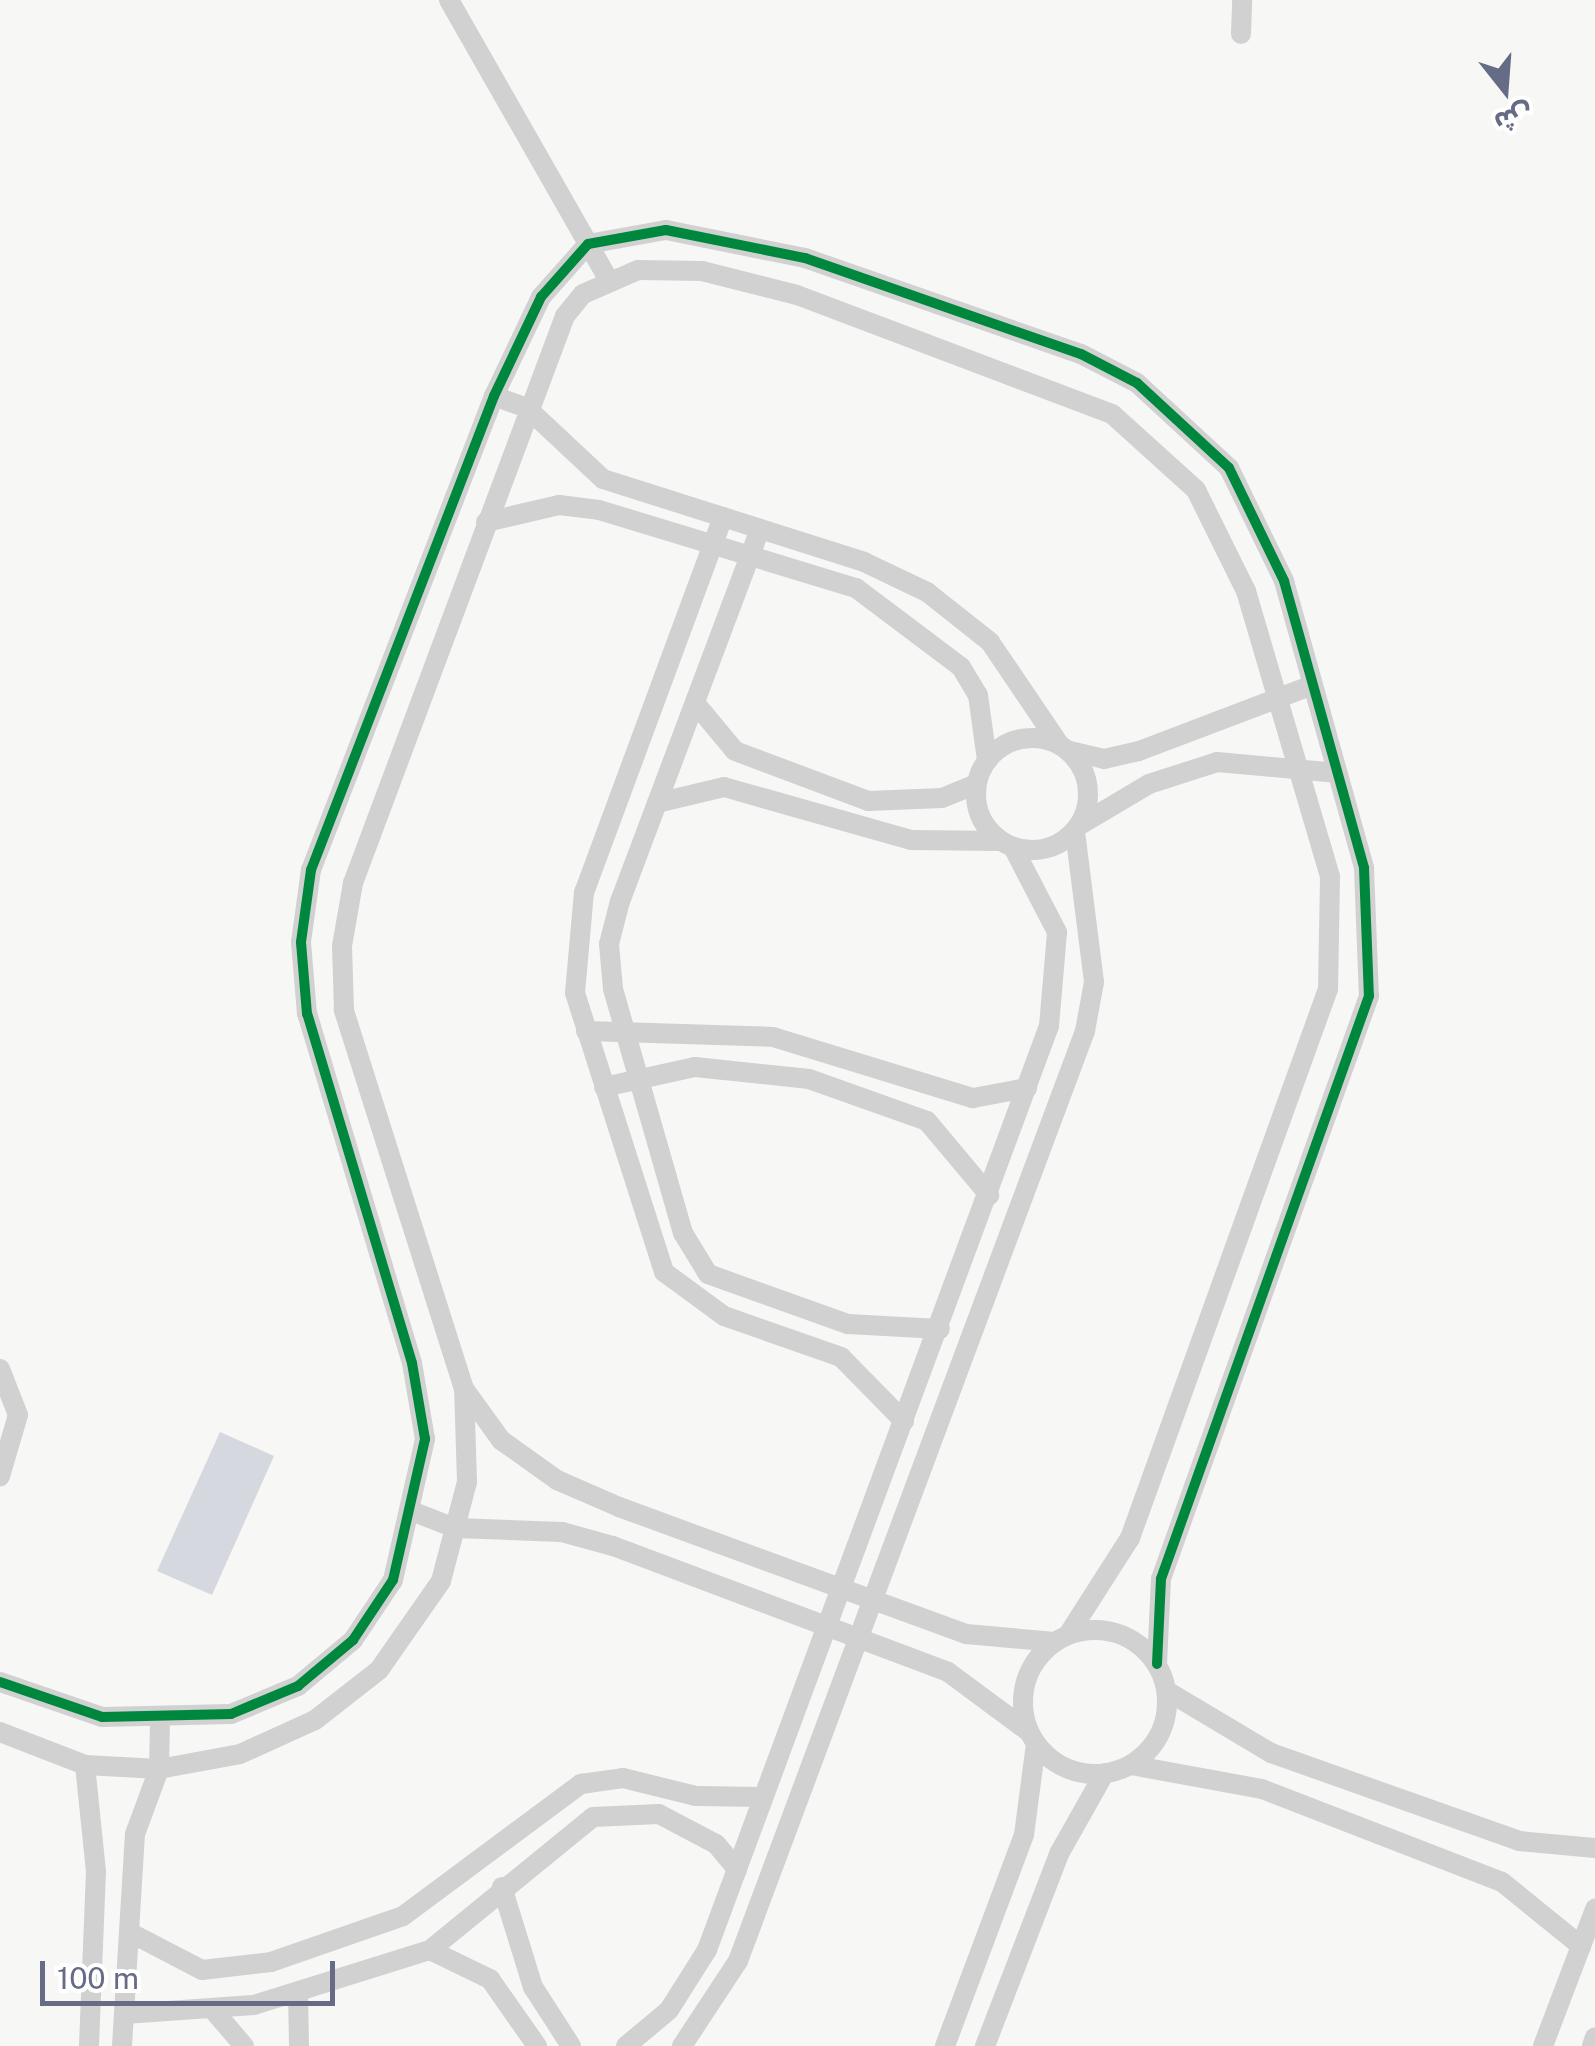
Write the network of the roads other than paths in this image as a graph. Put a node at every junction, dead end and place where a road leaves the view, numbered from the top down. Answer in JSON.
{"nodes":[{"id":1,"x":449,"y":0,"type":"edge"},
{"id":2,"x":1242,"y":0,"type":"edge"},
{"id":3,"x":1241,"y":34,"type":"dead end"},
{"id":4,"x":588,"y":244,"type":"junction"},
{"id":5,"x":608,"y":279,"type":"junction"},
{"id":6,"x":494,"y":396,"type":"junction"},
{"id":7,"x":527,"y":408,"type":"junction"},
{"id":8,"x":722,"y":517,"type":"junction"},
{"id":9,"x":486,"y":522,"type":"junction"},
{"id":10,"x":760,"y":529,"type":"junction"},
{"id":11,"x":712,"y":546,"type":"junction"},
{"id":12,"x":750,"y":558,"type":"junction"},
{"id":13,"x":1313,"y":686,"type":"junction"},
{"id":14,"x":1278,"y":701,"type":"junction"},
{"id":15,"x":695,"y":703,"type":"junction"},
{"id":16,"x":1064,"y":747,"type":"junction"},
{"id":17,"x":987,"y":760,"type":"junction"},
{"id":18,"x":1298,"y":769,"type":"junction"},
{"id":19,"x":1337,"y":773,"type":"junction"},
{"id":20,"x":976,"y":784,"type":"junction"},
{"id":21,"x":657,"y":802,"type":"junction"},
{"id":22,"x":1077,"y":829,"type":"junction"},
{"id":23,"x":1007,"y":844,"type":"junction"},
{"id":24,"x":622,"y":1025,"type":"junction"},
{"id":25,"x":586,"y":1031,"type":"junction"},
{"id":26,"x":638,"y":1076,"type":"junction"},
{"id":27,"x":604,"y":1087,"type":"junction"},
{"id":28,"x":1027,"y":1088,"type":"junction"},
{"id":29,"x":989,"y":1196,"type":"junction"},
{"id":30,"x":940,"y":1328,"type":"junction"},
{"id":31,"x":0,"y":1369,"type":"edge"},
{"id":32,"x":464,"y":1389,"type":"junction"},
{"id":33,"x":904,"y":1421,"type":"junction"},
{"id":34,"x":0,"y":1476,"type":"edge"},
{"id":35,"x":414,"y":1512,"type":"junction"},
{"id":36,"x":455,"y":1528,"type":"junction"},
{"id":37,"x":840,"y":1588,"type":"junction"},
{"id":38,"x":873,"y":1600,"type":"junction"},
{"id":39,"x":826,"y":1625,"type":"junction"},
{"id":40,"x":858,"y":1638,"type":"junction"},
{"id":41,"x":1062,"y":1639,"type":"junction"},
{"id":42,"x":1157,"y":1664,"type":"junction"},
{"id":43,"x":0,"y":1682,"type":"edge"},
{"id":44,"x":1167,"y":1691,"type":"junction"},
{"id":45,"x":160,"y":1722,"type":"junction"},
{"id":46,"x":0,"y":1732,"type":"edge"},
{"id":47,"x":1032,"y":1738,"type":"junction"},
{"id":48,"x":85,"y":1765,"type":"junction"},
{"id":49,"x":1131,"y":1765,"type":"junction"},
{"id":50,"x":159,"y":1769,"type":"junction"},
{"id":51,"x":1104,"y":1774,"type":"junction"},
{"id":52,"x":762,"y":1797,"type":"junction"},
{"id":53,"x":1595,"y":1848,"type":"edge"},
{"id":54,"x":736,"y":1868,"type":"junction"},
{"id":55,"x":502,"y":1887,"type":"junction"},
{"id":56,"x":1595,"y":1909,"type":"edge"},
{"id":57,"x":129,"y":1932,"type":"junction"},
{"id":58,"x":1581,"y":1946,"type":"junction"},
{"id":59,"x":430,"y":1950,"type":"junction"},
{"id":60,"x":298,"y":1993,"type":"junction"},
{"id":61,"x":214,"y":2011,"type":"junction"},
{"id":62,"x":124,"y":2014,"type":"junction"},
{"id":63,"x":1595,"y":2037,"type":"edge"},
{"id":64,"x":89,"y":2046,"type":"edge"},
{"id":65,"x":122,"y":2046,"type":"edge"},
{"id":66,"x":244,"y":2046,"type":"edge"},
{"id":67,"x":299,"y":2046,"type":"edge"},
{"id":68,"x":538,"y":2046,"type":"edge"},
{"id":69,"x":571,"y":2046,"type":"edge"},
{"id":70,"x":626,"y":2046,"type":"edge"},
{"id":71,"x":682,"y":2046,"type":"edge"},
{"id":72,"x":944,"y":2046,"type":"edge"},
{"id":73,"x":985,"y":2046,"type":"edge"},
{"id":74,"x":1542,"y":2046,"type":"edge"},
{"id":75,"x":1592,"y":2046,"type":"edge"}],
"edges":[{"from":1,"to":4,"type":"street"},
{"from":2,"to":3,"type":"street"},
{"from":4,"to":5,"type":"street"},
{"from":4,"to":6,"type":"street"},
{"from":4,"to":13,"type":"street"},
{"from":5,"to":7,"type":"street"},
{"from":5,"to":14,"type":"street"},
{"from":6,"to":7,"type":"street"},
{"from":6,"to":35,"type":"street"},
{"from":7,"to":8,"type":"street"},
{"from":7,"to":9,"type":"street"},
{"from":8,"to":10,"type":"street"},
{"from":8,"to":11,"type":"street"},
{"from":9,"to":11,"type":"street"},
{"from":9,"to":32,"type":"street"},
{"from":10,"to":12,"type":"street"},
{"from":10,"to":16,"type":"street"},
{"from":11,"to":12,"type":"street"},
{"from":11,"to":25,"type":"street"},
{"from":12,"to":15,"type":"street"},
{"from":12,"to":17,"type":"street"},
{"from":13,"to":14,"type":"street"},
{"from":13,"to":19,"type":"street"},
{"from":14,"to":16,"type":"street"},
{"from":14,"to":18,"type":"street"},
{"from":15,"to":20,"type":"street"},
{"from":15,"to":21,"type":"street"},
{"from":16,"to":17,"type":"street"},
{"from":16,"to":22,"type":"street"},
{"from":17,"to":20,"type":"street"},
{"from":18,"to":19,"type":"street"},
{"from":18,"to":22,"type":"street"},
{"from":18,"to":41,"type":"street"},
{"from":19,"to":42,"type":"street"},
{"from":20,"to":23,"type":"street"},
{"from":21,"to":23,"type":"street"},
{"from":21,"to":24,"type":"street"},
{"from":22,"to":23,"type":"street"},
{"from":22,"to":38,"type":"street"},
{"from":23,"to":28,"type":"street"},
{"from":24,"to":25,"type":"street"},
{"from":24,"to":26,"type":"street"},
{"from":24,"to":28,"type":"street"},
{"from":25,"to":27,"type":"street"},
{"from":26,"to":27,"type":"street"},
{"from":26,"to":29,"type":"street"},
{"from":26,"to":30,"type":"street"},
{"from":27,"to":33,"type":"street"},
{"from":28,"to":29,"type":"street"},
{"from":29,"to":30,"type":"street"},
{"from":30,"to":33,"type":"street"},
{"from":31,"to":34,"type":"street"},
{"from":32,"to":36,"type":"street"},
{"from":32,"to":37,"type":"street"},
{"from":33,"to":37,"type":"street"},
{"from":35,"to":36,"type":"street"},
{"from":35,"to":45,"type":"street"},
{"from":36,"to":39,"type":"street"},
{"from":36,"to":50,"type":"street"},
{"from":37,"to":38,"type":"street"},
{"from":37,"to":39,"type":"street"},
{"from":38,"to":40,"type":"street"},
{"from":38,"to":41,"type":"street"},
{"from":39,"to":40,"type":"street"},
{"from":39,"to":52,"type":"street"},
{"from":40,"to":47,"type":"street"},
{"from":40,"to":71,"type":"street"},
{"from":41,"to":42,"type":"street"},
{"from":41,"to":47,"type":"street"},
{"from":42,"to":44,"type":"street"},
{"from":43,"to":45,"type":"street"},
{"from":44,"to":49,"type":"street"},
{"from":44,"to":53,"type":"street"},
{"from":45,"to":50,"type":"street"},
{"from":46,"to":48,"type":"street"},
{"from":47,"to":51,"type":"street"},
{"from":47,"to":72,"type":"street"},
{"from":48,"to":50,"type":"street"},
{"from":48,"to":64,"type":"street"},
{"from":49,"to":51,"type":"street"},
{"from":49,"to":58,"type":"street"},
{"from":50,"to":57,"type":"street"},
{"from":51,"to":73,"type":"street"},
{"from":52,"to":54,"type":"street"},
{"from":52,"to":57,"type":"street"},
{"from":54,"to":55,"type":"street"},
{"from":54,"to":70,"type":"street"},
{"from":55,"to":59,"type":"street"},
{"from":55,"to":69,"type":"street"},
{"from":56,"to":58,"type":"street"},
{"from":57,"to":62,"type":"street"},
{"from":58,"to":74,"type":"street"},
{"from":59,"to":60,"type":"street"},
{"from":59,"to":68,"type":"street"},
{"from":60,"to":61,"type":"street"},
{"from":60,"to":67,"type":"street"},
{"from":61,"to":62,"type":"street"},
{"from":61,"to":66,"type":"street"},
{"from":62,"to":65,"type":"street"},
{"from":63,"to":75,"type":"street"}]}
